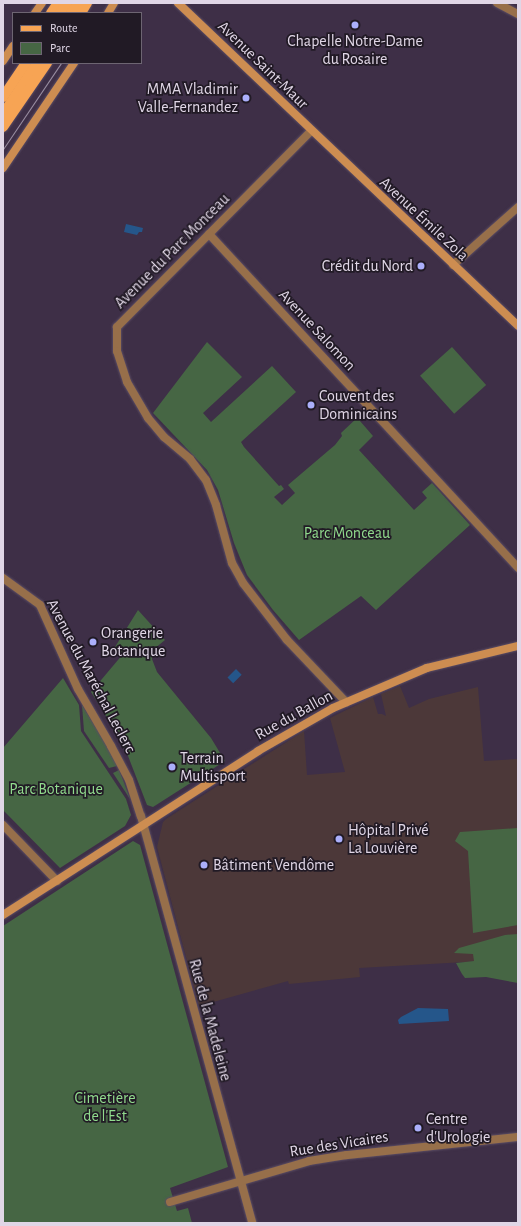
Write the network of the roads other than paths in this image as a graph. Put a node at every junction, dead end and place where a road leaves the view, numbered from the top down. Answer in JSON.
{"nodes":[{"id":1,"x":42,"y":3,"type":"edge"},
{"id":2,"x":58,"y":3,"type":"edge"},
{"id":3,"x":67,"y":3,"type":"edge"},
{"id":4,"x":78,"y":3,"type":"edge"},
{"id":5,"x":87,"y":3,"type":"edge"},
{"id":6,"x":114,"y":3,"type":"edge"},
{"id":7,"x":178,"y":3,"type":"edge"},
{"id":8,"x":496,"y":3,"type":"edge"},
{"id":9,"x":36,"y":12,"type":"edge"},
{"id":10,"x":52,"y":12,"type":"edge"},
{"id":11,"x":61,"y":12,"type":"edge"},
{"id":12,"x":73,"y":12,"type":"edge"},
{"id":13,"x":82,"y":12,"type":"edge"},
{"id":14,"x":109,"y":12,"type":"edge"},
{"id":15,"x":518,"y":14,"type":"edge"},
{"id":16,"x":12,"y":48,"type":"edge"},
{"id":17,"x":3,"y":61,"type":"edge"},
{"id":18,"x":17,"y":64,"type":"edge"},
{"id":19,"x":25,"y":64,"type":"edge"},
{"id":20,"x":36,"y":64,"type":"edge"},
{"id":21,"x":46,"y":64,"type":"edge"},
{"id":22,"x":73,"y":64,"type":"edge"},
{"id":23,"x":3,"y":85,"type":"edge"},
{"id":24,"x":3,"y":97,"type":"edge"},
{"id":25,"x":3,"y":114,"type":"edge"},
{"id":26,"x":3,"y":127,"type":"edge"},
{"id":27,"x":311,"y":131,"type":"junction"},
{"id":28,"x":3,"y":168,"type":"edge"},
{"id":29,"x":518,"y":207,"type":"edge"},
{"id":30,"x":209,"y":234,"type":"junction"},
{"id":31,"x":453,"y":265,"type":"junction"},
{"id":32,"x":518,"y":326,"type":"edge"},
{"id":33,"x":518,"y":568,"type":"edge"},
{"id":34,"x":3,"y":578,"type":"edge"},
{"id":35,"x":518,"y":646,"type":"edge"},
{"id":36,"x":346,"y":702,"type":"junction"},
{"id":37,"x":3,"y":825,"type":"edge"},
{"id":38,"x":143,"y":825,"type":"junction"},
{"id":39,"x":57,"y":881,"type":"junction"},
{"id":40,"x":3,"y":915,"type":"edge"},
{"id":41,"x":518,"y":1137,"type":"edge"},
{"id":42,"x":239,"y":1180,"type":"junction"},
{"id":43,"x":170,"y":1202,"type":"dead end"},
{"id":44,"x":252,"y":1223,"type":"edge"}],
"edges":[{"from":1,"to":9,"type":"street"},
{"from":2,"to":10,"type":"main road"},
{"from":3,"to":11,"type":"main road"},
{"from":4,"to":12,"type":"main road"},
{"from":5,"to":13,"type":"main road"},
{"from":6,"to":14,"type":"street"},
{"from":7,"to":27,"type":"street","name":"Avenue Saint-Maur"},
{"from":8,"to":15,"type":"street"},
{"from":16,"to":17,"type":"street"},
{"from":18,"to":23,"type":"main road"},
{"from":19,"to":24,"type":"main road"},
{"from":20,"to":25,"type":"main road"},
{"from":21,"to":26,"type":"main road"},
{"from":22,"to":28,"type":"street"},
{"from":27,"to":30,"type":"street","name":"Avenue du Parc Monceau"},
{"from":27,"to":31,"type":"street","name":"Avenue Émile Zola"},
{"from":29,"to":31,"type":"street"},
{"from":30,"to":33,"type":"street","name":"Avenue Salomon"},
{"from":30,"to":36,"type":"street","name":"Avenue du Parc Monceau"},
{"from":31,"to":32,"type":"street","name":"Avenue Émile Zola"},
{"from":34,"to":38,"type":"street","name":"Avenue du Maréchal Leclerc"},
{"from":35,"to":36,"type":"street","name":"Rue du Ballon"},
{"from":36,"to":38,"type":"street","name":"Rue du Ballon"},
{"from":37,"to":39,"type":"street"},
{"from":38,"to":39,"type":"street","name":"Rue du Ballon"},
{"from":38,"to":42,"type":"street","name":"Rue de la Madeleine"},
{"from":39,"to":40,"type":"street","name":"Rue du Ballon"},
{"from":41,"to":42,"type":"street","name":"Rue des Vicaires"},
{"from":42,"to":43,"type":"street","name":"Rue des Vicaires"},
{"from":42,"to":44,"type":"street","name":"Rue de la Madeleine"}]}
